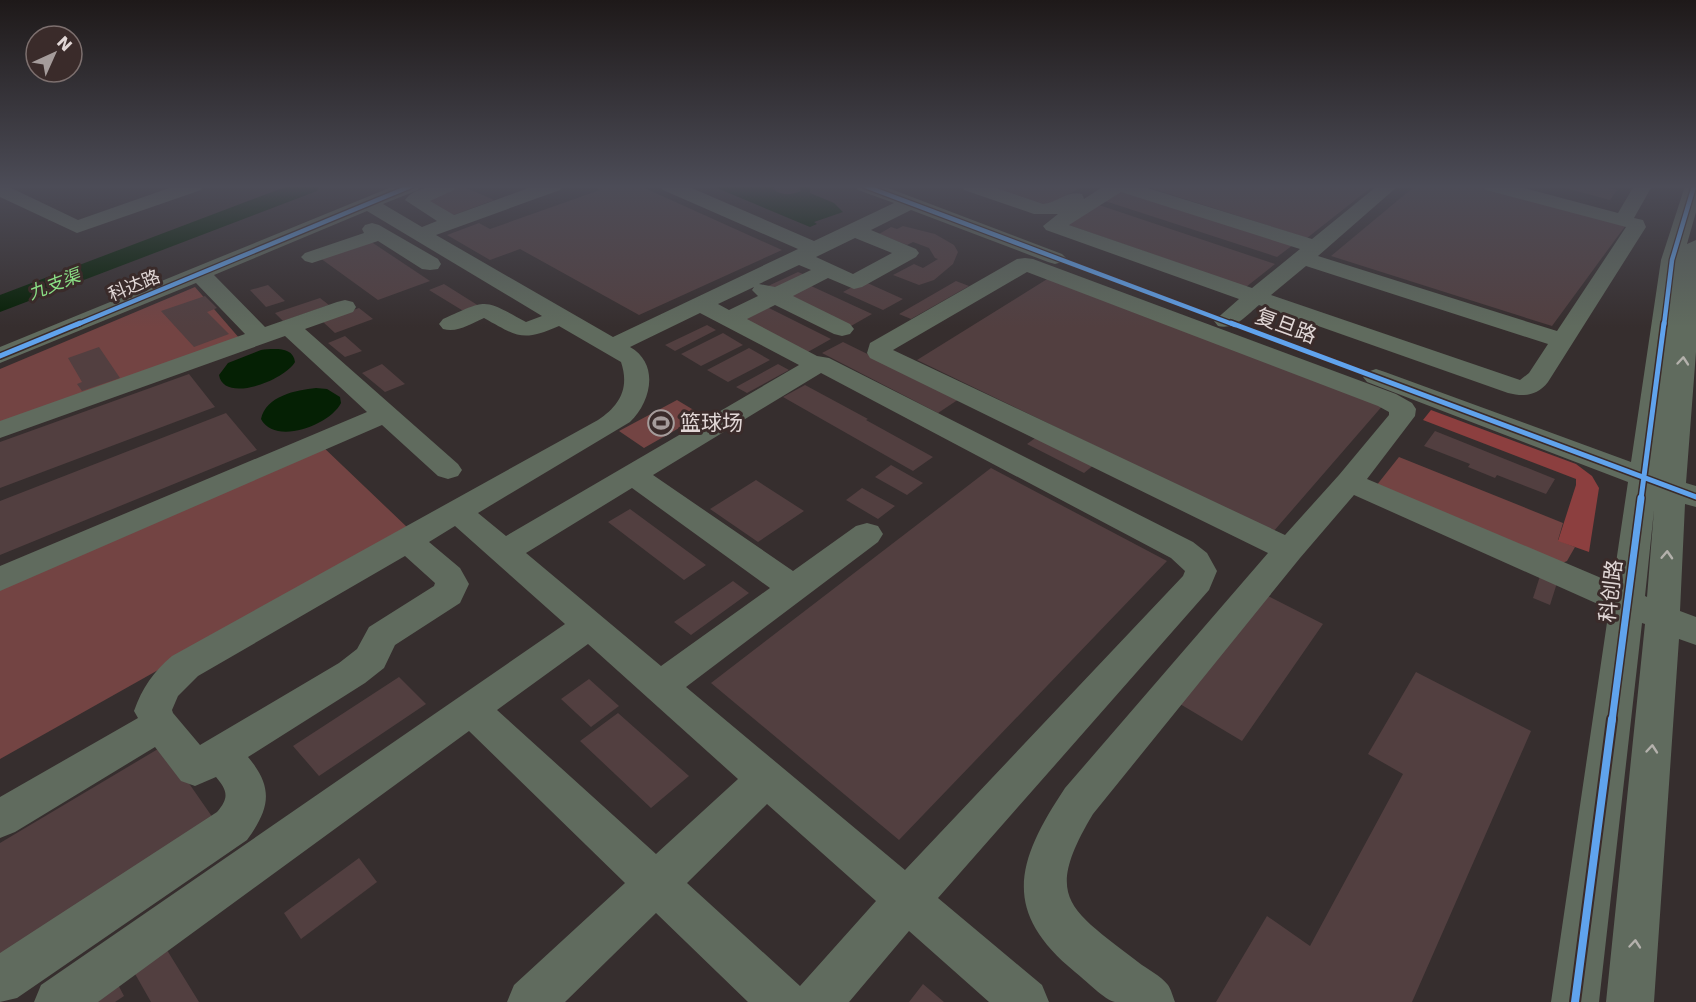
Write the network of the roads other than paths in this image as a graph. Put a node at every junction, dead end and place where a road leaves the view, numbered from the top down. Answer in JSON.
{"nodes":[{"id":1,"x":300,"y":233,"type":"edge"},
{"id":2,"x":391,"y":233,"type":"edge"},
{"id":3,"x":417,"y":233,"type":"edge"},
{"id":4,"x":423,"y":233,"type":"edge"},
{"id":5,"x":766,"y":233,"type":"edge"},
{"id":6,"x":848,"y":233,"type":"edge"},
{"id":7,"x":861,"y":233,"type":"edge"},
{"id":8,"x":977,"y":233,"type":"edge"},
{"id":9,"x":1072,"y":233,"type":"edge"},
{"id":10,"x":1254,"y":233,"type":"edge"},
{"id":11,"x":1333,"y":233,"type":"edge"},
{"id":12,"x":1632,"y":233,"type":"edge"},
{"id":13,"x":1680,"y":233,"type":"edge"},
{"id":14,"x":380,"y":234,"type":"joint"},
{"id":15,"x":420,"y":234,"type":"junction"},
{"id":16,"x":1696,"y":246,"type":"edge"},
{"id":17,"x":1310,"y":252,"type":"junction"},
{"id":18,"x":807,"y":253,"type":"junction"},
{"id":19,"x":312,"y":257,"type":"dead end"},
{"id":20,"x":1034,"y":258,"type":"junction"},
{"id":21,"x":828,"y":270,"type":"junction"},
{"id":22,"x":200,"y":274,"type":"junction"},
{"id":23,"x":747,"y":282,"type":"junction"},
{"id":24,"x":775,"y":296,"type":"junction"},
{"id":25,"x":1255,"y":297,"type":"junction"},
{"id":26,"x":1692,"y":299,"type":"edge"},
{"id":27,"x":700,"y":304,"type":"junction"},
{"id":28,"x":345,"y":307,"type":"dead end"},
{"id":29,"x":561,"y":316,"type":"junction"},
{"id":30,"x":729,"y":319,"type":"junction"},
{"id":31,"x":1226,"y":321,"type":"junction"},
{"id":32,"x":452,"y":324,"type":"dead end"},
{"id":33,"x":289,"y":327,"type":"junction"},
{"id":34,"x":842,"y":329,"type":"dead end"},
{"id":35,"x":261,"y":338,"type":"junction"},
{"id":36,"x":1562,"y":341,"type":"junction"},
{"id":37,"x":614,"y":346,"type":"junction"},
{"id":38,"x":0,"y":356,"type":"edge"},
{"id":39,"x":806,"y":359,"type":"dead end"},
{"id":40,"x":386,"y":414,"type":"junction"},
{"id":41,"x":0,"y":430,"type":"edge"},
{"id":42,"x":448,"y":470,"type":"dead end"},
{"id":43,"x":633,"y":475,"type":"junction"},
{"id":44,"x":1349,"y":482,"type":"junction"},
{"id":45,"x":1670,"y":487,"type":"edge"},
{"id":46,"x":458,"y":512,"type":"junction"},
{"id":47,"x":867,"y":534,"type":"dead end"},
{"id":48,"x":407,"y":540,"type":"junction"},
{"id":49,"x":1289,"y":550,"type":"junction"},
{"id":50,"x":504,"y":551,"type":"junction"},
{"id":51,"x":0,"y":579,"type":"edge"},
{"id":52,"x":794,"y":588,"type":"junction"},
{"id":53,"x":1626,"y":601,"type":"junction"},
{"id":54,"x":1664,"y":617,"type":"junction"},
{"id":55,"x":589,"y":625,"type":"junction"},
{"id":56,"x":1696,"y":632,"type":"edge"},
{"id":57,"x":660,"y":686,"type":"junction"},
{"id":58,"x":471,"y":709,"type":"junction"},
{"id":59,"x":160,"y":724,"type":"junction"},
{"id":60,"x":221,"y":753,"type":"junction"},
{"id":61,"x":766,"y":779,"type":"junction"},
{"id":62,"x":0,"y":819,"type":"edge"},
{"id":63,"x":656,"y":883,"type":"junction"},
{"id":64,"x":907,"y":900,"type":"junction"},
{"id":65,"x":0,"y":981,"type":"edge"},
{"id":66,"x":58,"y":1002,"type":"edge"},
{"id":67,"x":531,"y":1002,"type":"edge"},
{"id":68,"x":783,"y":1002,"type":"edge"},
{"id":69,"x":818,"y":1002,"type":"edge"},
{"id":70,"x":1024,"y":1002,"type":"edge"},
{"id":71,"x":1151,"y":1002,"type":"edge"},
{"id":72,"x":1575,"y":1002,"type":"edge"},
{"id":73,"x":1630,"y":1002,"type":"edge"}],
"edges":[{"from":1,"to":22,"type":"street","name":"科达路"},
{"from":2,"to":14,"type":"street"},
{"from":3,"to":15,"type":"street"},
{"from":4,"to":15,"type":"street"},
{"from":5,"to":18,"type":"street"},
{"from":6,"to":18,"type":"street"},
{"from":7,"to":21,"type":"street"},
{"from":8,"to":20,"type":"street","name":"复旦路"},
{"from":9,"to":25,"type":"street"},
{"from":10,"to":17,"type":"street"},
{"from":11,"to":17,"type":"street"},
{"from":12,"to":36,"type":"street"},
{"from":13,"to":45,"type":"street","name":"科创路"},
{"from":14,"to":19,"type":"street"},
{"from":15,"to":29,"type":"street"},
{"from":16,"to":26,"type":"street","name":"科创路"},
{"from":17,"to":25,"type":"street"},
{"from":17,"to":36,"type":"street"},
{"from":18,"to":21,"type":"street"},
{"from":18,"to":23,"type":"street"},
{"from":20,"to":31,"type":"street","name":"复旦路"},
{"from":20,"to":44,"type":"street"},
{"from":20,"to":49,"type":"street"},
{"from":21,"to":24,"type":"street"},
{"from":22,"to":35,"type":"street"},
{"from":22,"to":38,"type":"street","name":"科达路"},
{"from":23,"to":24,"type":"street"},
{"from":23,"to":27,"type":"street"},
{"from":24,"to":30,"type":"street"},
{"from":24,"to":34,"type":"street"},
{"from":25,"to":31,"type":"street"},
{"from":25,"to":36,"type":"street"},
{"from":45,"to":26,"type":"street","name":"科创路","one_way":true},
{"from":27,"to":30,"type":"street"},
{"from":27,"to":37,"type":"street"},
{"from":28,"to":33,"type":"street"},
{"from":29,"to":32,"type":"street"},
{"from":29,"to":37,"type":"street"},
{"from":30,"to":39,"type":"street"},
{"from":31,"to":45,"type":"street","name":"复旦路"},
{"from":33,"to":35,"type":"street"},
{"from":33,"to":40,"type":"street"},
{"from":35,"to":41,"type":"street"},
{"from":37,"to":46,"type":"street"},
{"from":40,"to":42,"type":"street"},
{"from":40,"to":51,"type":"street"},
{"from":43,"to":50,"type":"street"},
{"from":43,"to":52,"type":"street"},
{"from":43,"to":64,"type":"street"},
{"from":44,"to":49,"type":"street"},
{"from":44,"to":53,"type":"street"},
{"from":45,"to":53,"type":"street","name":"科创路"},
{"from":54,"to":45,"type":"street","name":"科创路","one_way":true},
{"from":46,"to":48,"type":"street"},
{"from":46,"to":50,"type":"street"},
{"from":47,"to":52,"type":"street"},
{"from":48,"to":59,"type":"street"},
{"from":48,"to":60,"type":"street"},
{"from":49,"to":71,"type":"street"},
{"from":50,"to":55,"type":"street"},
{"from":52,"to":57,"type":"street"},
{"from":53,"to":54,"type":"street"},
{"from":53,"to":72,"type":"street","name":"科创路"},
{"from":54,"to":56,"type":"street"},
{"from":73,"to":54,"type":"street","name":"科创路","one_way":true},
{"from":55,"to":57,"type":"street"},
{"from":55,"to":58,"type":"street"},
{"from":57,"to":61,"type":"street"},
{"from":58,"to":63,"type":"street"},
{"from":58,"to":66,"type":"street"},
{"from":59,"to":60,"type":"street"},
{"from":59,"to":62,"type":"street"},
{"from":60,"to":65,"type":"street"},
{"from":61,"to":63,"type":"street"},
{"from":61,"to":64,"type":"street"},
{"from":63,"to":67,"type":"street"},
{"from":63,"to":68,"type":"street"},
{"from":64,"to":69,"type":"street"},
{"from":64,"to":70,"type":"street"}]}
